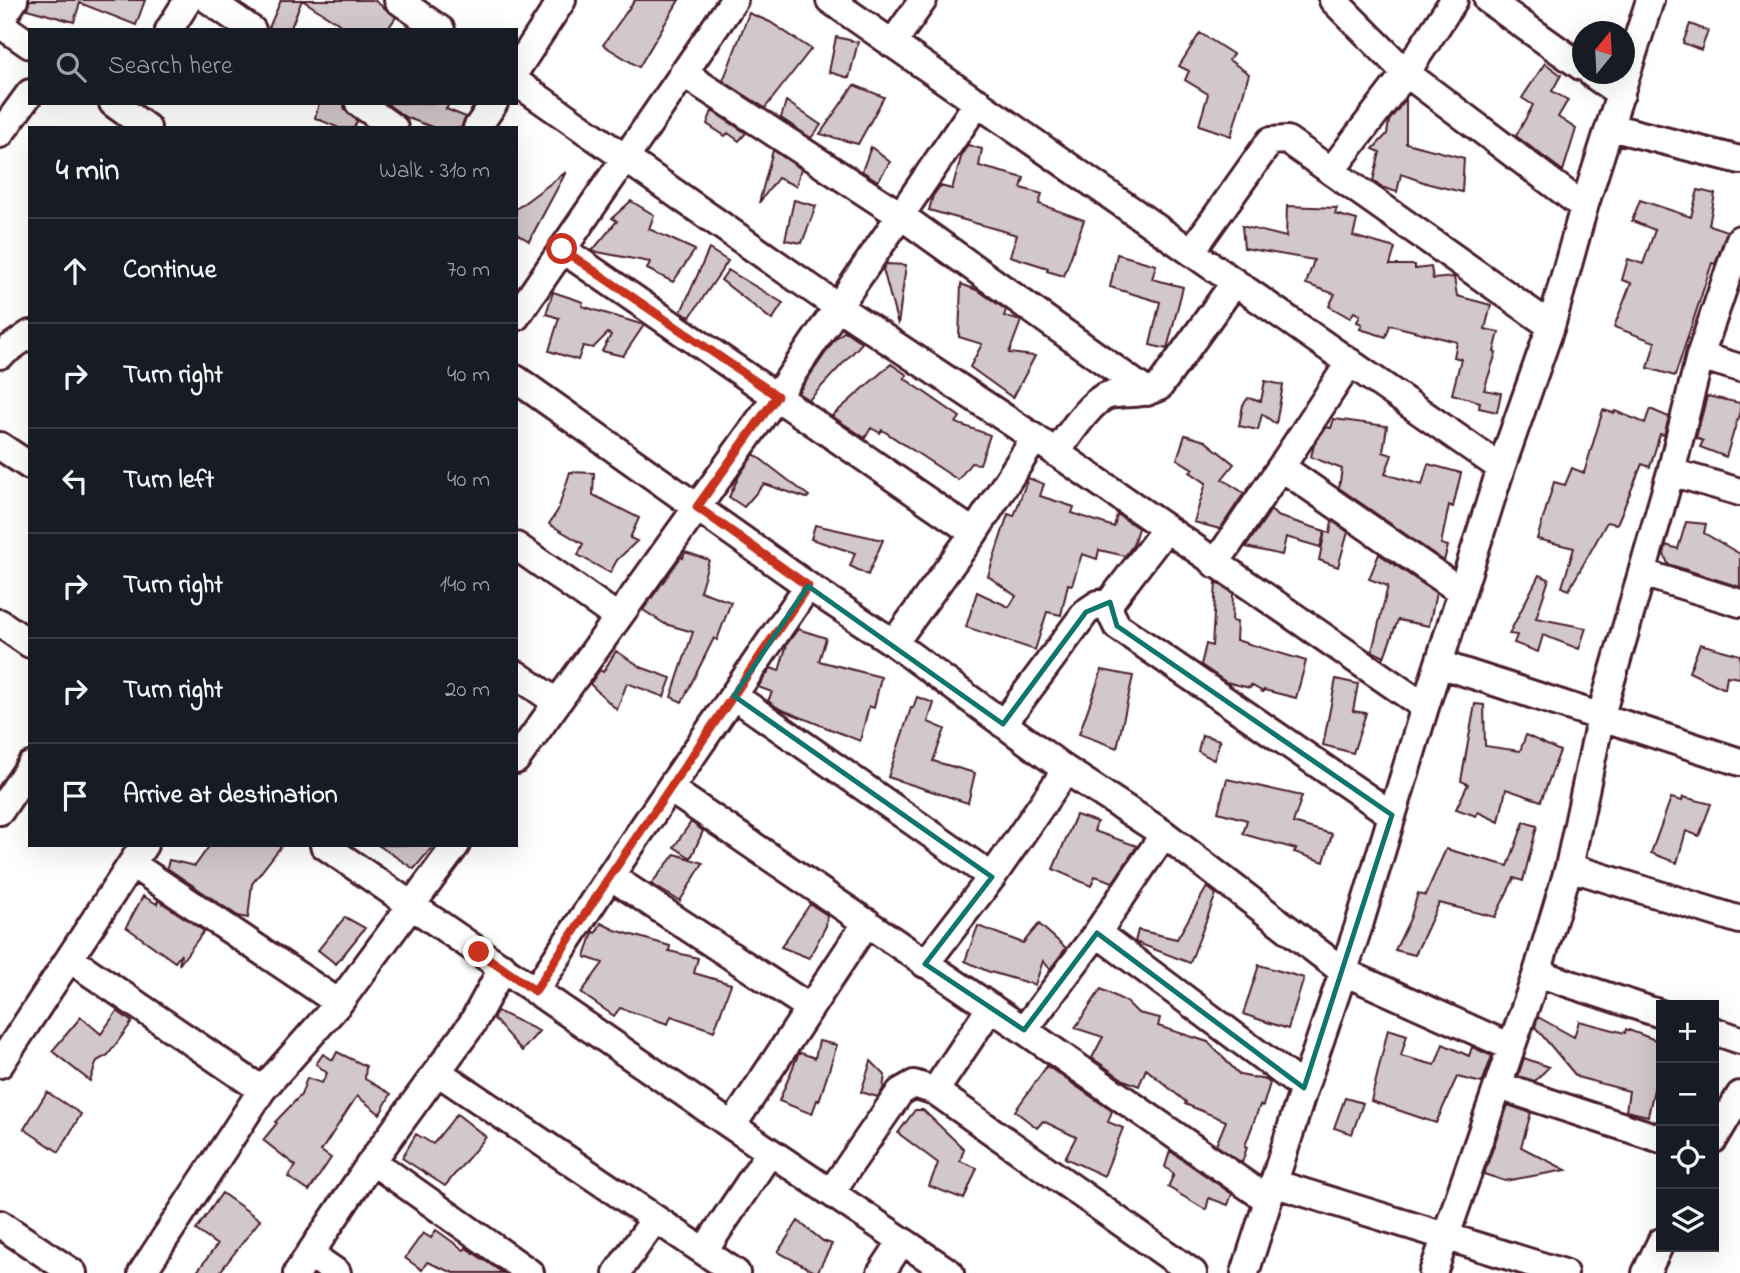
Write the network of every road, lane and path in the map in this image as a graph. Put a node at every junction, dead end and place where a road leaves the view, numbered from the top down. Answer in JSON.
{"nodes":[{"id":1,"x":14,"y":0,"type":"edge"},
{"id":2,"x":188,"y":0,"type":"edge"},
{"id":3,"x":209,"y":0,"type":"edge"},
{"id":4,"x":398,"y":0,"type":"edge"},
{"id":5,"x":562,"y":0,"type":"edge"},
{"id":6,"x":734,"y":0,"type":"edge"},
{"id":7,"x":830,"y":0,"type":"edge"},
{"id":8,"x":923,"y":0,"type":"edge"},
{"id":9,"x":1333,"y":0,"type":"edge"},
{"id":10,"x":1454,"y":0,"type":"edge"},
{"id":11,"x":1488,"y":0,"type":"edge"},
{"id":12,"x":1650,"y":0,"type":"edge"},
{"id":13,"x":0,"y":23,"type":"edge"},
{"id":14,"x":170,"y":28,"type":"edge"},
{"id":15,"x":249,"y":28,"type":"edge"},
{"id":16,"x":438,"y":28,"type":"edge"},
{"id":17,"x":28,"y":44,"type":"edge"},
{"id":18,"x":892,"y":44,"type":"junction"},
{"id":19,"x":1572,"y":59,"type":"edge"},
{"id":20,"x":518,"y":67,"type":"edge"},
{"id":21,"x":683,"y":73,"type":"junction"},
{"id":22,"x":1405,"y":73,"type":"junction"},
{"id":23,"x":518,"y":83,"type":"edge"},
{"id":24,"x":1606,"y":84,"type":"edge"},
{"id":25,"x":1621,"y":94,"type":"junction"},
{"id":26,"x":28,"y":96,"type":"edge"},
{"id":27,"x":978,"y":103,"type":"junction"},
{"id":28,"x":118,"y":105,"type":"edge"},
{"id":29,"x":362,"y":105,"type":"edge"},
{"id":30,"x":493,"y":105,"type":"edge"},
{"id":31,"x":144,"y":126,"type":"edge"},
{"id":32,"x":391,"y":126,"type":"edge"},
{"id":33,"x":478,"y":126,"type":"edge"},
{"id":34,"x":1610,"y":127,"type":"junction"},
{"id":35,"x":0,"y":134,"type":"edge"},
{"id":36,"x":626,"y":156,"type":"junction"},
{"id":37,"x":1740,"y":160,"type":"edge"},
{"id":38,"x":1331,"y":171,"type":"junction"},
{"id":39,"x":1584,"y":207,"type":"junction"},
{"id":40,"x":900,"y":215,"type":"junction"},
{"id":41,"x":1740,"y":239,"type":"edge"},
{"id":42,"x":562,"y":249,"type":"junction"},
{"id":43,"x":1191,"y":252,"type":"junction"},
{"id":44,"x":1235,"y":282,"type":"junction"},
{"id":45,"x":1732,"y":284,"type":"edge"},
{"id":46,"x":838,"y":307,"type":"junction"},
{"id":47,"x":518,"y":314,"type":"edge"},
{"id":48,"x":1551,"y":326,"type":"junction"},
{"id":49,"x":28,"y":338,"type":"edge"},
{"id":50,"x":0,"y":355,"type":"edge"},
{"id":51,"x":1700,"y":356,"type":"junction"},
{"id":52,"x":1350,"y":362,"type":"junction"},
{"id":53,"x":1740,"y":368,"type":"edge"},
{"id":54,"x":518,"y":380,"type":"edge"},
{"id":55,"x":1147,"y":393,"type":"junction"},
{"id":56,"x":777,"y":396,"type":"junction"},
{"id":57,"x":1045,"y":445,"type":"junction"},
{"id":58,"x":0,"y":446,"type":"edge"},
{"id":59,"x":28,"y":466,"type":"edge"},
{"id":60,"x":1281,"y":467,"type":"junction"},
{"id":61,"x":1501,"y":468,"type":"junction"},
{"id":62,"x":1671,"y":472,"type":"junction"},
{"id":63,"x":1740,"y":492,"type":"edge"},
{"id":64,"x":697,"y":507,"type":"junction"},
{"id":65,"x":1165,"y":530,"type":"junction"},
{"id":66,"x":974,"y":533,"type":"junction"},
{"id":67,"x":518,"y":547,"type":"edge"},
{"id":68,"x":1215,"y":564,"type":"junction"},
{"id":69,"x":1643,"y":573,"type":"junction"},
{"id":70,"x":808,"y":586,"type":"junction"},
{"id":71,"x":1462,"y":592,"type":"junction"},
{"id":72,"x":1110,"y":602,"type":"junction"},
{"id":73,"x":1740,"y":603,"type":"edge"},
{"id":74,"x":617,"y":617,"type":"junction"},
{"id":75,"x":0,"y":623,"type":"edge"},
{"id":76,"x":28,"y":643,"type":"edge"},
{"id":77,"x":894,"y":643,"type":"junction"},
{"id":78,"x":1438,"y":664,"type":"junction"},
{"id":79,"x":518,"y":675,"type":"edge"},
{"id":80,"x":734,"y":696,"type":"junction"},
{"id":81,"x":556,"y":702,"type":"junction"},
{"id":82,"x":1425,"y":707,"type":"junction"},
{"id":83,"x":1601,"y":715,"type":"junction"},
{"id":84,"x":1003,"y":724,"type":"junction"},
{"id":85,"x":518,"y":757,"type":"edge"},
{"id":86,"x":1740,"y":762,"type":"edge"},
{"id":87,"x":28,"y":767,"type":"edge"},
{"id":88,"x":1066,"y":771,"type":"junction"},
{"id":89,"x":7,"y":783,"type":"edge"},
{"id":90,"x":670,"y":789,"type":"junction"},
{"id":91,"x":0,"y":811,"type":"edge"},
{"id":92,"x":1392,"y":816,"type":"junction"},
{"id":93,"x":1164,"y":834,"type":"junction"},
{"id":94,"x":327,"y":847,"type":"edge"},
{"id":95,"x":455,"y":847,"type":"edge"},
{"id":96,"x":138,"y":855,"type":"edge"},
{"id":97,"x":1569,"y":867,"type":"junction"},
{"id":98,"x":610,"y":876,"type":"junction"},
{"id":99,"x":992,"y":877,"type":"junction"},
{"id":100,"x":412,"y":905,"type":"junction"},
{"id":101,"x":1740,"y":920,"type":"edge"},
{"id":102,"x":867,"y":922,"type":"junction"},
{"id":103,"x":1097,"y":933,"type":"junction"},
{"id":104,"x":70,"y":959,"type":"junction"},
{"id":105,"x":925,"y":964,"type":"junction"},
{"id":106,"x":503,"y":967,"type":"junction"},
{"id":107,"x":1344,"y":972,"type":"junction"},
{"id":108,"x":1537,"y":973,"type":"junction"},
{"id":109,"x":535,"y":991,"type":"junction"},
{"id":110,"x":339,"y":1003,"type":"junction"},
{"id":111,"x":991,"y":1007,"type":"junction"},
{"id":112,"x":810,"y":1008,"type":"junction"},
{"id":113,"x":1656,"y":1012,"type":"edge"},
{"id":114,"x":1024,"y":1030,"type":"junction"},
{"id":115,"x":1719,"y":1033,"type":"edge"},
{"id":116,"x":1740,"y":1040,"type":"edge"},
{"id":117,"x":1511,"y":1048,"type":"junction"},
{"id":118,"x":0,"y":1064,"type":"edge"},
{"id":119,"x":439,"y":1073,"type":"junction"},
{"id":120,"x":1499,"y":1086,"type":"junction"},
{"id":121,"x":1304,"y":1088,"type":"junction"},
{"id":122,"x":262,"y":1090,"type":"junction"},
{"id":123,"x":935,"y":1091,"type":"junction"},
{"id":124,"x":1740,"y":1095,"type":"edge"},
{"id":125,"x":732,"y":1126,"type":"junction"},
{"id":126,"x":1719,"y":1131,"type":"edge"},
{"id":127,"x":1656,"y":1137,"type":"edge"},
{"id":128,"x":770,"y":1152,"type":"junction"},
{"id":129,"x":372,"y":1161,"type":"junction"},
{"id":130,"x":831,"y":1192,"type":"junction"},
{"id":131,"x":1270,"y":1192,"type":"junction"},
{"id":132,"x":655,"y":1219,"type":"junction"},
{"id":133,"x":0,"y":1224,"type":"edge"},
{"id":134,"x":1445,"y":1238,"type":"junction"},
{"id":135,"x":902,"y":1241,"type":"junction"},
{"id":136,"x":704,"y":1251,"type":"junction"},
{"id":137,"x":1656,"y":1252,"type":"edge"},
{"id":138,"x":304,"y":1264,"type":"edge"},
{"id":139,"x":73,"y":1273,"type":"edge"},
{"id":140,"x":142,"y":1273,"type":"edge"},
{"id":141,"x":337,"y":1273,"type":"edge"},
{"id":142,"x":530,"y":1273,"type":"edge"},
{"id":143,"x":617,"y":1273,"type":"edge"},
{"id":144,"x":736,"y":1273,"type":"edge"},
{"id":145,"x":881,"y":1273,"type":"edge"},
{"id":146,"x":950,"y":1273,"type":"edge"},
{"id":147,"x":1193,"y":1273,"type":"edge"},
{"id":148,"x":1245,"y":1273,"type":"edge"},
{"id":149,"x":1433,"y":1273,"type":"edge"},
{"id":150,"x":1564,"y":1273,"type":"edge"},
{"id":151,"x":1646,"y":1273,"type":"edge"}],
"edges":[{"from":1,"to":13,"type":"street"},
{"from":2,"to":14,"type":"street"},
{"from":3,"to":15,"type":"street"},
{"from":4,"to":16,"type":"street"},
{"from":5,"to":20,"type":"street"},
{"from":6,"to":21,"type":"street"},
{"from":7,"to":18,"type":"street"},
{"from":8,"to":18,"type":"street"},
{"from":9,"to":22,"type":"street"},
{"from":10,"to":22,"type":"street"},
{"from":11,"to":19,"type":"street"},
{"from":12,"to":25,"type":"street"},
{"from":13,"to":17,"type":"street"},
{"from":18,"to":27,"type":"street"},
{"from":21,"to":36,"type":"street"},
{"from":21,"to":40,"type":"street"},
{"from":22,"to":38,"type":"street"},
{"from":22,"to":39,"type":"street"},
{"from":23,"to":36,"type":"street"},
{"from":24,"to":25,"type":"street"},
{"from":25,"to":34,"type":"street"},
{"from":26,"to":35,"type":"street"},
{"from":27,"to":40,"type":"street"},
{"from":27,"to":43,"type":"street"},
{"from":28,"to":31,"type":"street"},
{"from":29,"to":32,"type":"street"},
{"from":30,"to":33,"type":"street"},
{"from":34,"to":37,"type":"street"},
{"from":34,"to":39,"type":"street"},
{"from":36,"to":42,"type":"street"},
{"from":36,"to":46,"type":"street"},
{"from":38,"to":43,"type":"street"},
{"from":38,"to":48,"type":"street"},
{"from":39,"to":48,"type":"street"},
{"from":40,"to":46,"type":"street"},
{"from":40,"to":55,"type":"street"},
{"from":41,"to":45,"type":"street"},
{"from":42,"to":47,"type":"street"},
{"from":42,"to":56,"type":"street"},
{"from":43,"to":44,"type":"street"},
{"from":44,"to":52,"type":"street"},
{"from":44,"to":55,"type":"street"},
{"from":45,"to":51,"type":"street"},
{"from":46,"to":56,"type":"street"},
{"from":46,"to":57,"type":"street"},
{"from":48,"to":61,"type":"street"},
{"from":49,"to":50,"type":"street"},
{"from":51,"to":53,"type":"street"},
{"from":51,"to":62,"type":"street"},
{"from":52,"to":60,"type":"street"},
{"from":52,"to":61,"type":"street"},
{"from":54,"to":64,"type":"street"},
{"from":55,"to":57,"type":"street"},
{"from":56,"to":64,"type":"street"},
{"from":56,"to":66,"type":"street"},
{"from":57,"to":65,"type":"street"},
{"from":57,"to":66,"type":"street"},
{"from":58,"to":59,"type":"street"},
{"from":60,"to":68,"type":"street"},
{"from":60,"to":71,"type":"street"},
{"from":61,"to":71,"type":"street"},
{"from":62,"to":63,"type":"street"},
{"from":62,"to":69,"type":"street"},
{"from":64,"to":70,"type":"street"},
{"from":64,"to":74,"type":"street"},
{"from":65,"to":68,"type":"street"},
{"from":65,"to":72,"type":"street"},
{"from":66,"to":77,"type":"street"},
{"from":67,"to":74,"type":"street"},
{"from":68,"to":82,"type":"street"},
{"from":69,"to":73,"type":"street"},
{"from":69,"to":83,"type":"street"},
{"from":70,"to":77,"type":"street"},
{"from":70,"to":80,"type":"street"},
{"from":71,"to":78,"type":"street"},
{"from":72,"to":84,"type":"street"},
{"from":72,"to":92,"type":"street"},
{"from":74,"to":81,"type":"street"},
{"from":75,"to":76,"type":"street"},
{"from":77,"to":84,"type":"street"},
{"from":78,"to":82,"type":"street"},
{"from":78,"to":83,"type":"street"},
{"from":79,"to":81,"type":"street"},
{"from":80,"to":90,"type":"street"},
{"from":80,"to":99,"type":"street"},
{"from":81,"to":85,"type":"street"},
{"from":82,"to":92,"type":"street"},
{"from":83,"to":86,"type":"street"},
{"from":83,"to":97,"type":"street"},
{"from":84,"to":88,"type":"street"},
{"from":87,"to":89,"type":"street"},
{"from":88,"to":93,"type":"street"},
{"from":88,"to":99,"type":"street"},
{"from":89,"to":91,"type":"street"},
{"from":90,"to":98,"type":"street"},
{"from":90,"to":102,"type":"street"},
{"from":92,"to":107,"type":"street"},
{"from":93,"to":103,"type":"street"},
{"from":93,"to":107,"type":"street"},
{"from":94,"to":100,"type":"street"},
{"from":95,"to":100,"type":"street"},
{"from":96,"to":104,"type":"street"},
{"from":96,"to":110,"type":"street"},
{"from":97,"to":101,"type":"street"},
{"from":97,"to":108,"type":"street"},
{"from":98,"to":109,"type":"street"},
{"from":98,"to":112,"type":"street"},
{"from":99,"to":105,"type":"street"},
{"from":100,"to":106,"type":"street"},
{"from":100,"to":110,"type":"street"},
{"from":102,"to":105,"type":"street"},
{"from":102,"to":112,"type":"street"},
{"from":103,"to":114,"type":"street"},
{"from":103,"to":121,"type":"street"},
{"from":104,"to":118,"type":"street"},
{"from":104,"to":122,"type":"street"},
{"from":105,"to":111,"type":"street"},
{"from":106,"to":109,"type":"street"},
{"from":106,"to":119,"type":"street"},
{"from":107,"to":117,"type":"street"},
{"from":107,"to":121,"type":"street"},
{"from":108,"to":113,"type":"street"},
{"from":108,"to":117,"type":"street"},
{"from":109,"to":125,"type":"street"},
{"from":110,"to":122,"type":"street"},
{"from":111,"to":114,"type":"street"},
{"from":111,"to":123,"type":"street"},
{"from":112,"to":125,"type":"street"},
{"from":114,"to":131,"type":"street"},
{"from":115,"to":116,"type":"street"},
{"from":117,"to":120,"type":"street"},
{"from":119,"to":129,"type":"street"},
{"from":119,"to":132,"type":"street"},
{"from":120,"to":127,"type":"street"},
{"from":120,"to":134,"type":"street"},
{"from":121,"to":131,"type":"street"},
{"from":122,"to":140,"type":"street"},
{"from":123,"to":130,"type":"street"},
{"from":123,"to":147,"type":"street"},
{"from":124,"to":126,"type":"street"},
{"from":125,"to":128,"type":"street"},
{"from":128,"to":130,"type":"street"},
{"from":128,"to":136,"type":"street"},
{"from":129,"to":138,"type":"street"},
{"from":129,"to":142,"type":"street"},
{"from":130,"to":135,"type":"street"},
{"from":131,"to":134,"type":"street"},
{"from":131,"to":148,"type":"street"},
{"from":132,"to":136,"type":"street"},
{"from":132,"to":143,"type":"street"},
{"from":133,"to":139,"type":"street"},
{"from":134,"to":149,"type":"street"},
{"from":134,"to":150,"type":"street"},
{"from":135,"to":145,"type":"street"},
{"from":135,"to":146,"type":"street"},
{"from":136,"to":144,"type":"street"},
{"from":137,"to":151,"type":"street"},
{"from":138,"to":141,"type":"street"}]}
